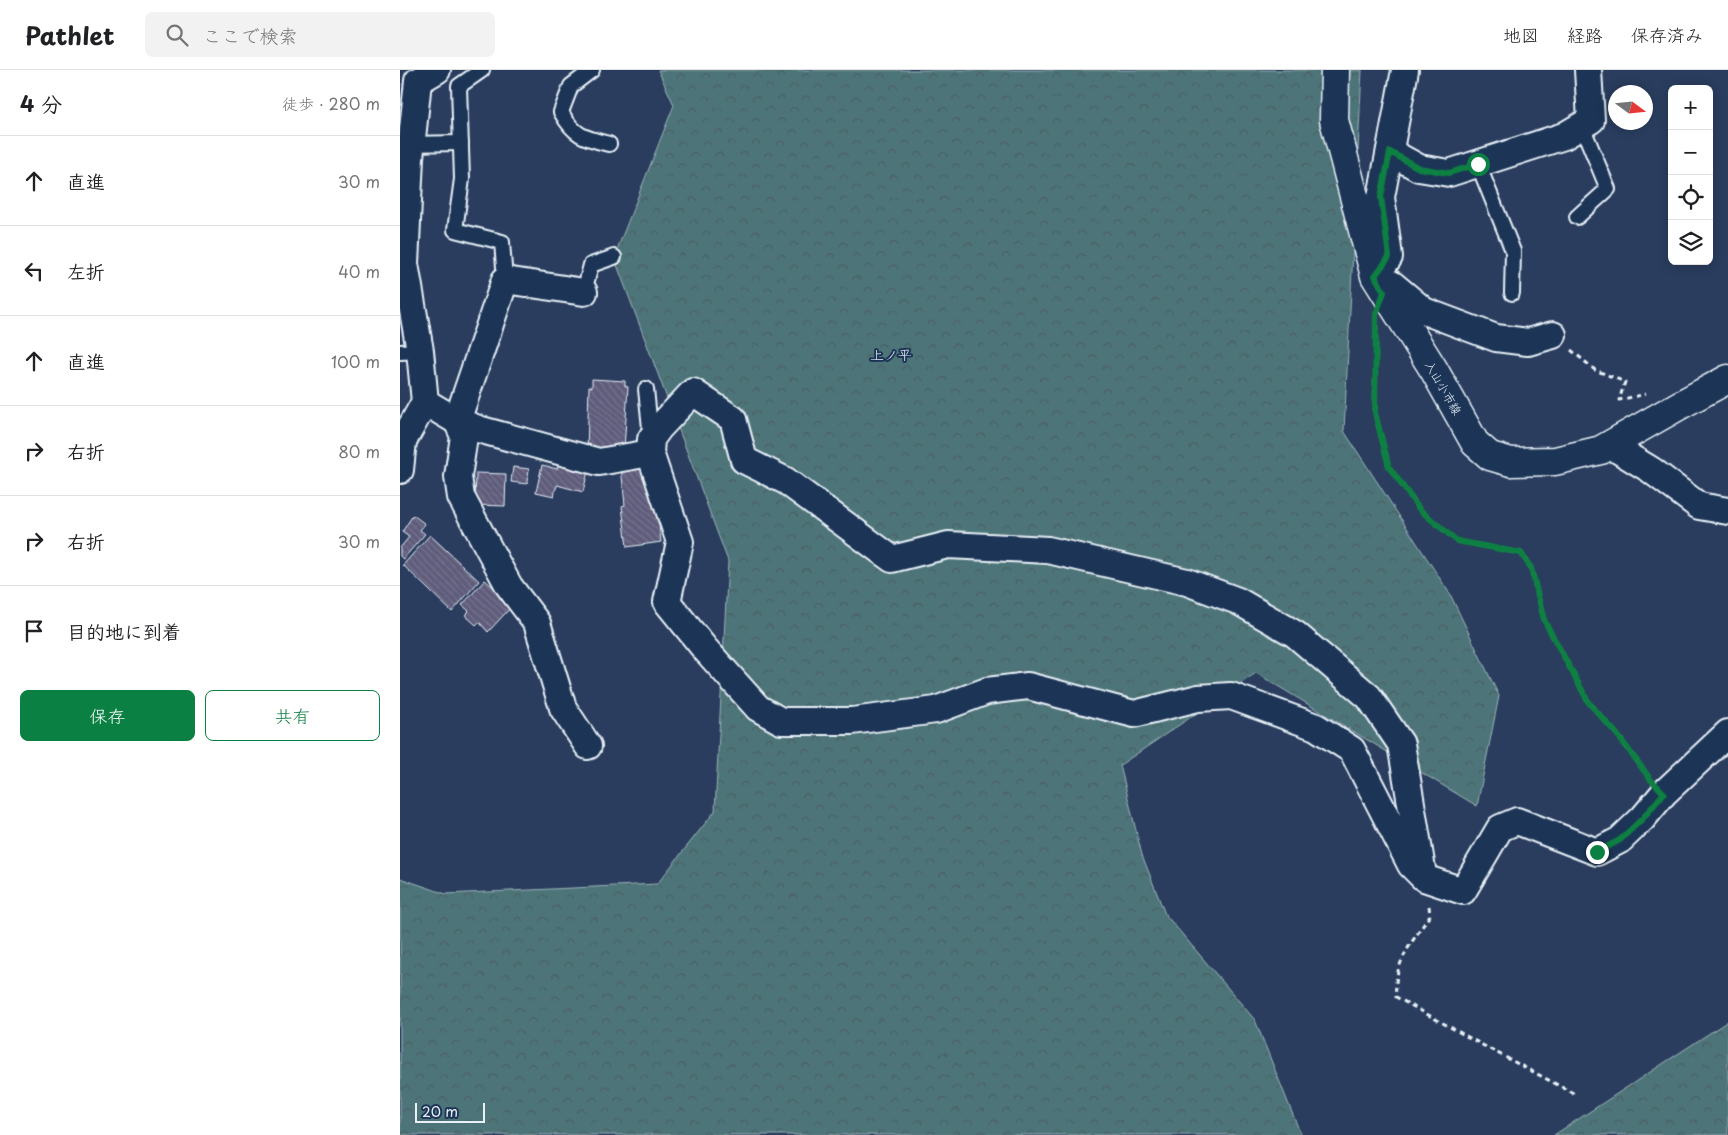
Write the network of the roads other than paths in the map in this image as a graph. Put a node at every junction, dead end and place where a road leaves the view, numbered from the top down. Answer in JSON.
{"nodes":[{"id":1,"x":438,"y":70,"type":"edge"},
{"id":2,"x":482,"y":70,"type":"edge"},
{"id":3,"x":592,"y":70,"type":"edge"},
{"id":4,"x":1335,"y":70,"type":"edge"},
{"id":5,"x":1406,"y":70,"type":"edge"},
{"id":6,"x":1588,"y":70,"type":"edge"},
{"id":7,"x":1582,"y":126,"type":"junction"},
{"id":8,"x":461,"y":143,"type":"junction"},
{"id":9,"x":406,"y":144,"type":"edge"},
{"id":10,"x":609,"y":144,"type":"dead end"},
{"id":11,"x":1390,"y":152,"type":"junction"},
{"id":12,"x":1478,"y":164,"type":"junction"},
{"id":13,"x":1576,"y":217,"type":"dead end"},
{"id":14,"x":614,"y":257,"type":"dead end"},
{"id":15,"x":505,"y":280,"type":"junction"},
{"id":16,"x":1380,"y":284,"type":"junction"},
{"id":17,"x":584,"y":292,"type":"joint"},
{"id":18,"x":1512,"y":293,"type":"dead end"},
{"id":19,"x":1553,"y":335,"type":"road end"},
{"id":20,"x":410,"y":352,"type":"edge"},
{"id":21,"x":1728,"y":379,"type":"edge"},
{"id":22,"x":646,"y":389,"type":"dead end"},
{"id":23,"x":425,"y":402,"type":"junction"},
{"id":24,"x":457,"y":421,"type":"junction"},
{"id":25,"x":1610,"y":445,"type":"junction"},
{"id":26,"x":651,"y":446,"type":"junction"},
{"id":27,"x":400,"y":470,"type":"edge"},
{"id":28,"x":1728,"y":511,"type":"edge"},
{"id":29,"x":1728,"y":733,"type":"edge"},
{"id":30,"x":588,"y":746,"type":"dead end"},
{"id":31,"x":1424,"y":878,"type":"junction"}],
"edges":[{"from":1,"to":9,"type":"street"},
{"from":2,"to":8,"type":"lane"},
{"from":3,"to":10,"type":"lane"},
{"from":4,"to":16,"type":"main road","name":"入山小市線"},
{"from":5,"to":11,"type":"street"},
{"from":6,"to":7,"type":"street"},
{"from":7,"to":12,"type":"street"},
{"from":7,"to":13,"type":"lane"},
{"from":8,"to":9,"type":"lane"},
{"from":8,"to":15,"type":"lane"},
{"from":9,"to":20,"type":"street"},
{"from":11,"to":12,"type":"street"},
{"from":11,"to":16,"type":"street"},
{"from":12,"to":18,"type":"lane"},
{"from":14,"to":17,"type":"lane"},
{"from":15,"to":17,"type":"street"},
{"from":15,"to":24,"type":"street"},
{"from":16,"to":19,"type":"street"},
{"from":16,"to":25,"type":"main road","name":"入山小市線"},
{"from":20,"to":23,"type":"street"},
{"from":21,"to":25,"type":"main road","name":"入山小市線"},
{"from":22,"to":26,"type":"lane"},
{"from":23,"to":24,"type":"street"},
{"from":23,"to":27,"type":"street"},
{"from":24,"to":26,"type":"street"},
{"from":24,"to":30,"type":"street"},
{"from":25,"to":28,"type":"street"},
{"from":26,"to":31,"type":"street"},
{"from":26,"to":31,"type":"street"},
{"from":29,"to":31,"type":"street"}]}
